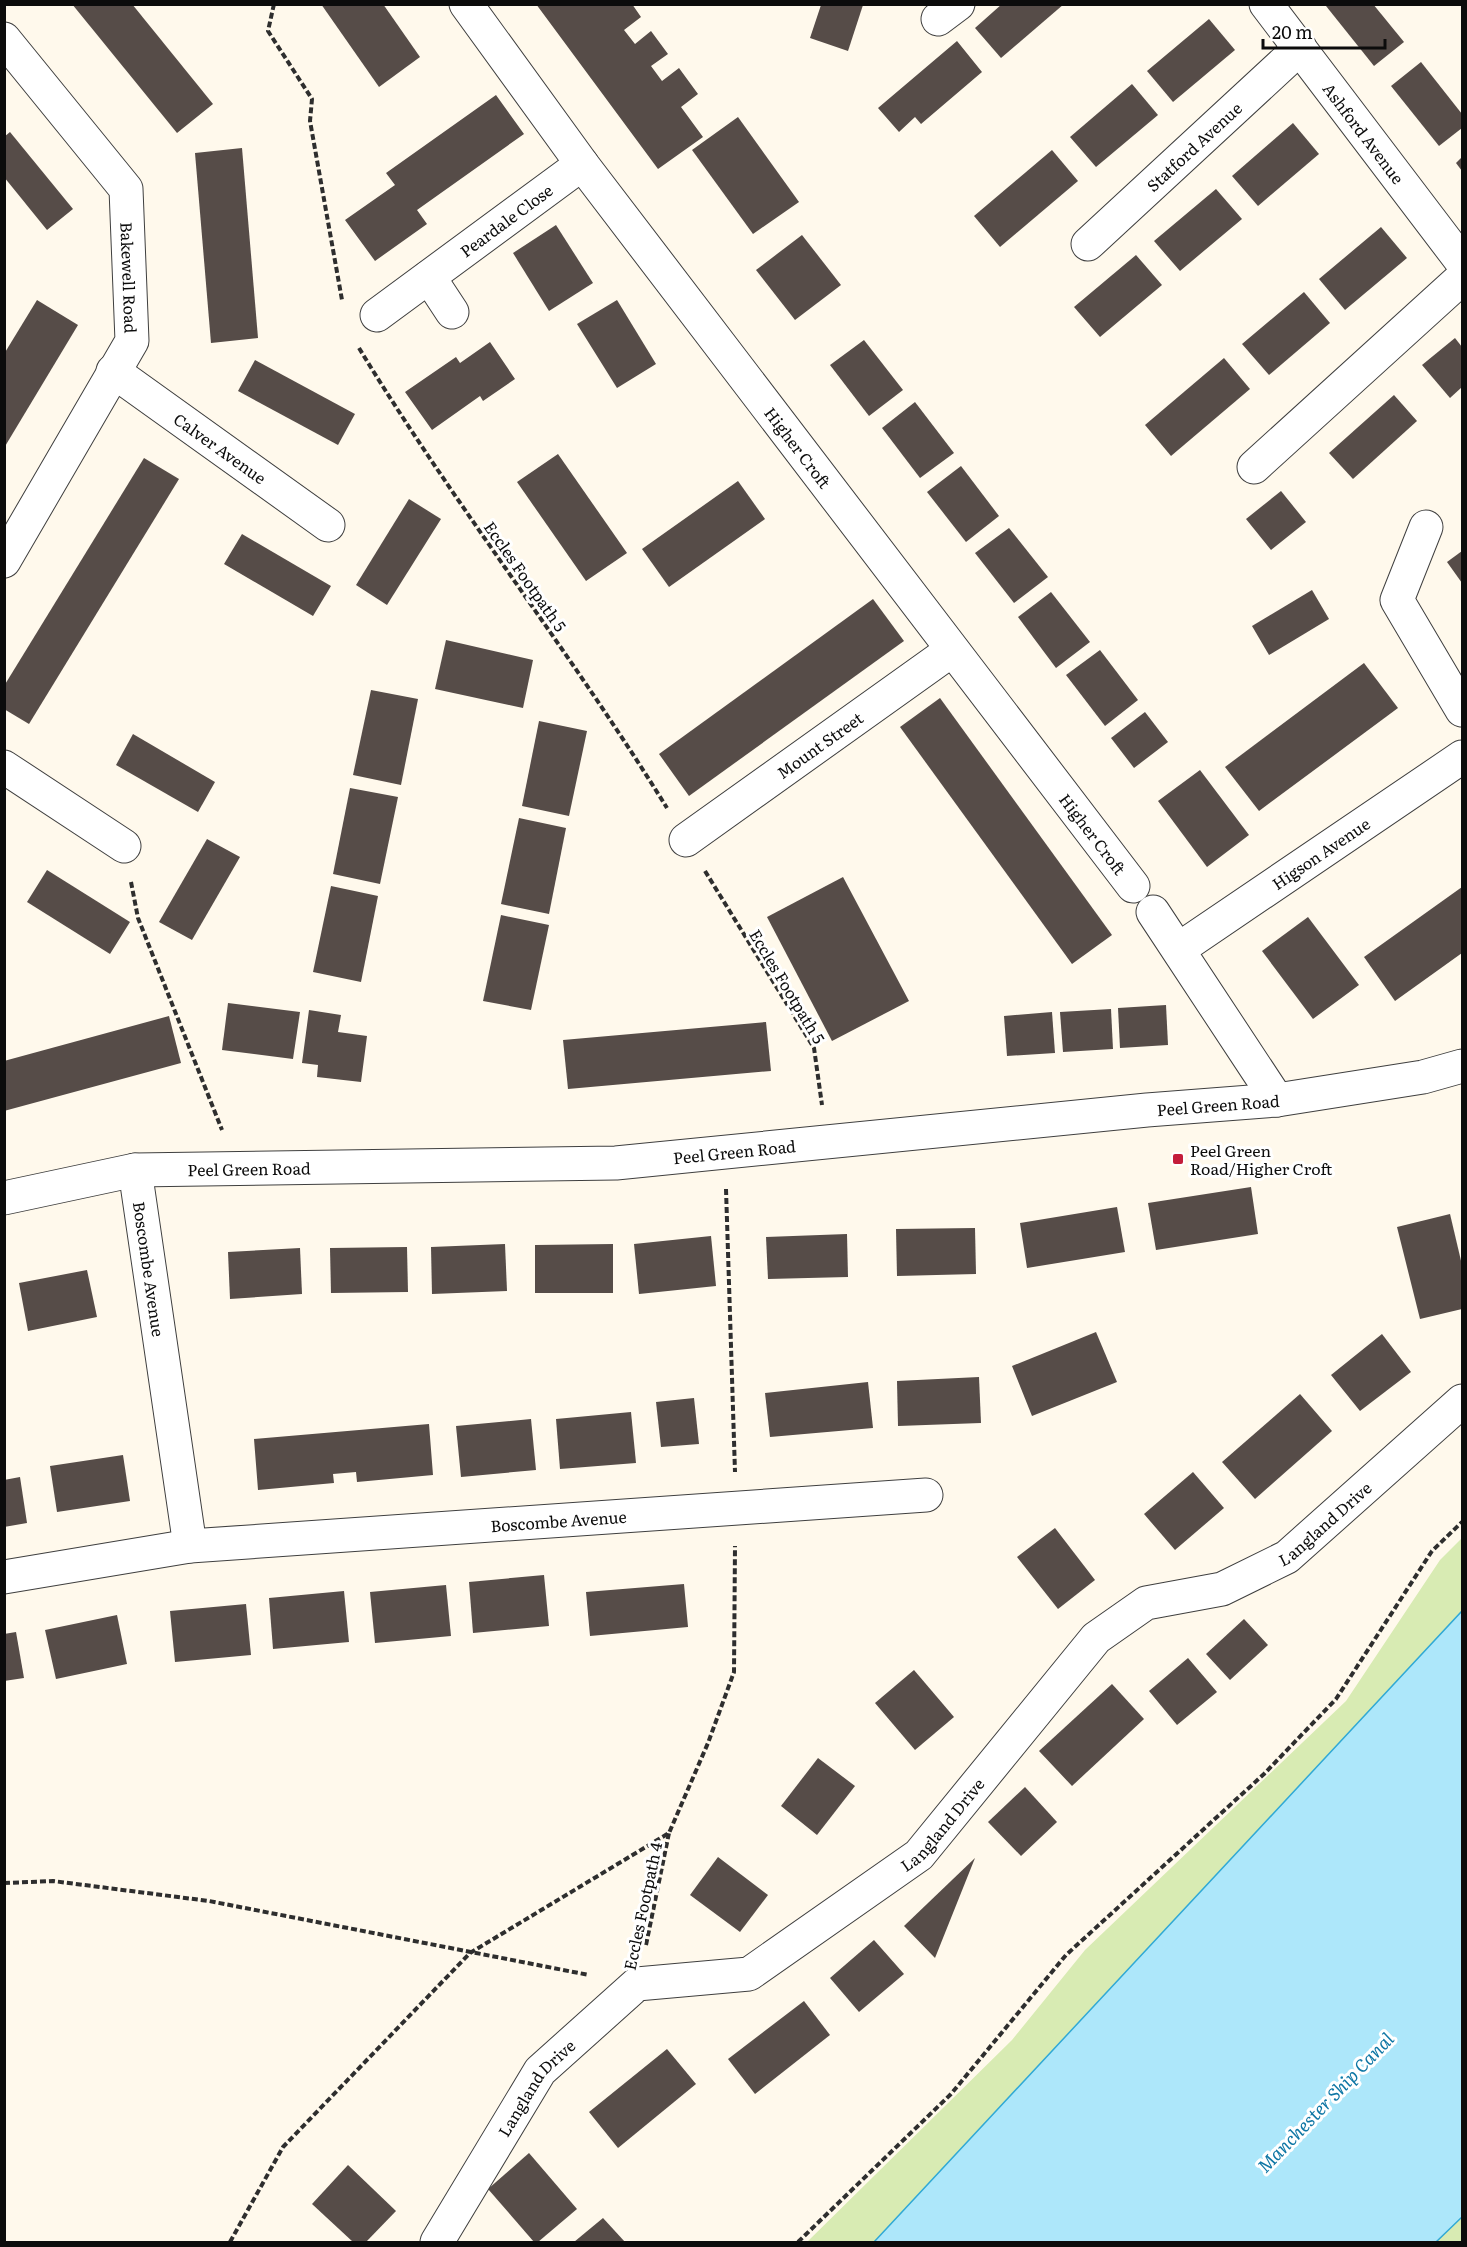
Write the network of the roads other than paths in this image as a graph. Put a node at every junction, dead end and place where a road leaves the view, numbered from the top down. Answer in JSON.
{"nodes":[{"id":1,"x":466,"y":4,"type":"edge"},
{"id":2,"x":1266,"y":4,"type":"edge"},
{"id":3,"x":4,"y":39,"type":"edge"},
{"id":4,"x":1300,"y":48,"type":"junction"},
{"id":5,"x":582,"y":164,"type":"junction"},
{"id":6,"x":1088,"y":244,"type":"dead end"},
{"id":7,"x":1462,"y":262,"type":"edge"},
{"id":8,"x":429,"y":277,"type":"junction"},
{"id":9,"x":1462,"y":278,"type":"edge"},
{"id":10,"x":452,"y":312,"type":"dead end"},
{"id":11,"x":377,"y":315,"type":"dead end"},
{"id":12,"x":113,"y":371,"type":"junction"},
{"id":13,"x":1254,"y":467,"type":"dead end"},
{"id":14,"x":328,"y":525,"type":"dead end"},
{"id":15,"x":1426,"y":527,"type":"dead end"},
{"id":16,"x":4,"y":561,"type":"edge"},
{"id":17,"x":952,"y":650,"type":"junction"},
{"id":18,"x":1462,"y":710,"type":"edge"},
{"id":19,"x":1462,"y":757,"type":"edge"},
{"id":20,"x":4,"y":767,"type":"edge"},
{"id":21,"x":686,"y":840,"type":"road end"},
{"id":22,"x":124,"y":846,"type":"road end"},
{"id":23,"x":1133,"y":886,"type":"dead end"},
{"id":24,"x":1153,"y":912,"type":"dead end"},
{"id":25,"x":1179,"y":949,"type":"junction"},
{"id":26,"x":1462,"y":1066,"type":"edge"},
{"id":27,"x":1277,"y":1100,"type":"junction"},
{"id":28,"x":135,"y":1170,"type":"junction"},
{"id":29,"x":4,"y":1198,"type":"edge"},
{"id":30,"x":1462,"y":1401,"type":"edge"},
{"id":31,"x":926,"y":1496,"type":"dead end"},
{"id":32,"x":190,"y":1546,"type":"junction"},
{"id":33,"x":4,"y":1576,"type":"edge"},
{"id":34,"x":437,"y":2242,"type":"edge"}],
"edges":[{"from":1,"to":5,"type":"street","name":"Higher Croft"},
{"from":2,"to":4,"type":"street","name":"Ashford Avenue"},
{"from":3,"to":12,"type":"street","name":"Bakewell Road"},
{"from":4,"to":6,"type":"street","name":"Statford Avenue"},
{"from":4,"to":7,"type":"street","name":"Ashford Avenue"},
{"from":5,"to":8,"type":"street","name":"Peardale Close"},
{"from":5,"to":17,"type":"street","name":"Higher Croft"},
{"from":8,"to":10,"type":"street"},
{"from":8,"to":11,"type":"street","name":"Peardale Close"},
{"from":9,"to":13,"type":"street"},
{"from":12,"to":14,"type":"street","name":"Calver Avenue"},
{"from":12,"to":16,"type":"street","name":"Bakewell Road"},
{"from":15,"to":18,"type":"street"},
{"from":17,"to":21,"type":"street","name":"Mount Street"},
{"from":17,"to":23,"type":"street","name":"Higher Croft"},
{"from":19,"to":25,"type":"street","name":"Higson Avenue"},
{"from":20,"to":22,"type":"street"},
{"from":24,"to":25,"type":"street"},
{"from":25,"to":27,"type":"street"},
{"from":26,"to":27,"type":"street","name":"Peel Green Road"},
{"from":27,"to":28,"type":"street","name":"Peel Green Road"},
{"from":28,"to":29,"type":"street","name":"Peel Green Road"},
{"from":28,"to":32,"type":"street","name":"Boscombe Avenue"},
{"from":30,"to":34,"type":"street","name":"Langland Drive"},
{"from":31,"to":32,"type":"street","name":"Boscombe Avenue"},
{"from":32,"to":33,"type":"street","name":"Boscombe Avenue"}]}
